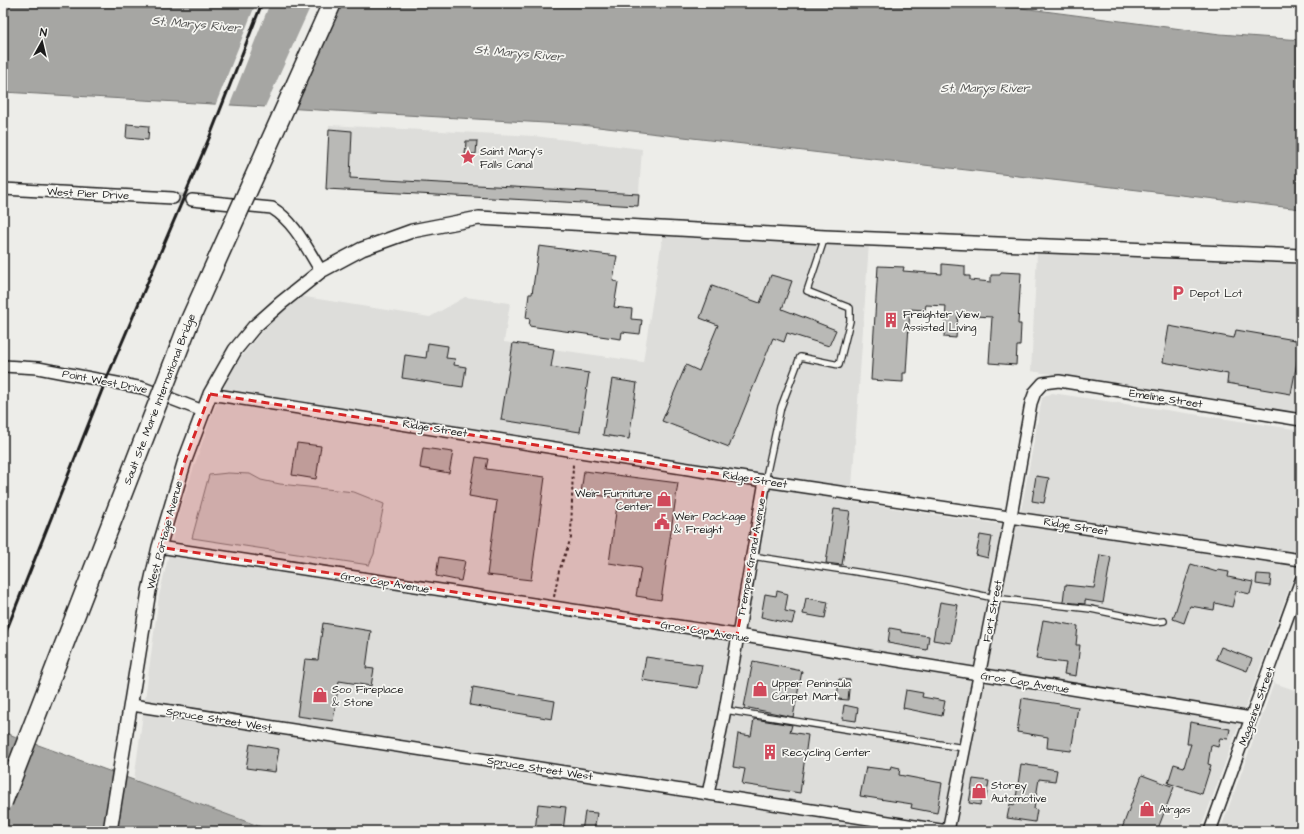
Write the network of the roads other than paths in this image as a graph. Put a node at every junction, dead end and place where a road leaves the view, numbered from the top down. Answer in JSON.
{"nodes":[{"id":1,"x":332,"y":3,"type":"edge"},
{"id":2,"x":3,"y":189,"type":"edge"},
{"id":3,"x":173,"y":198,"type":"tunnel mouth"},
{"id":4,"x":192,"y":200,"type":"tunnel mouth"},
{"id":5,"x":825,"y":237,"type":"junction"},
{"id":6,"x":1301,"y":256,"type":"edge"},
{"id":7,"x":321,"y":271,"type":"junction"},
{"id":8,"x":3,"y":366,"type":"edge"},
{"id":9,"x":1035,"y":392,"type":"joint"},
{"id":10,"x":210,"y":394,"type":"junction"},
{"id":11,"x":203,"y":411,"type":"junction"},
{"id":12,"x":1301,"y":420,"type":"edge"},
{"id":13,"x":765,"y":481,"type":"junction"},
{"id":14,"x":1011,"y":516,"type":"junction"},
{"id":15,"x":159,"y":547,"type":"junction"},
{"id":16,"x":752,"y":556,"type":"junction"},
{"id":17,"x":1301,"y":560,"type":"edge"},
{"id":18,"x":1301,"y":580,"type":"edge"},
{"id":19,"x":994,"y":598,"type":"junction"},
{"id":20,"x":1164,"y":621,"type":"dead end"},
{"id":21,"x":738,"y":635,"type":"junction"},
{"id":22,"x":980,"y":674,"type":"junction"},
{"id":23,"x":132,"y":705,"type":"junction"},
{"id":24,"x":725,"y":710,"type":"junction"},
{"id":25,"x":1251,"y":718,"type":"junction"},
{"id":26,"x":964,"y":748,"type":"junction"},
{"id":27,"x":708,"y":794,"type":"junction"},
{"id":28,"x":3,"y":802,"type":"edge"},
{"id":29,"x":922,"y":829,"type":"edge"},
{"id":30,"x":110,"y":831,"type":"edge"},
{"id":31,"x":948,"y":831,"type":"edge"},
{"id":32,"x":1210,"y":831,"type":"edge"}],
"edges":[{"from":1,"to":28,"type":"highway","name":"Sault Ste. Marie International Bridge","bridge":true},
{"from":2,"to":3,"type":"street","name":"West Pier Drive"},
{"from":4,"to":7,"type":"street"},
{"from":5,"to":6,"type":"street","name":"West Portage Avenue"},
{"from":5,"to":7,"type":"street","name":"West Portage Avenue"},
{"from":5,"to":13,"type":"lane","name":"Trempes Grand Avenue"},
{"from":7,"to":10,"type":"street","name":"West Portage Avenue"},
{"from":8,"to":11,"type":"street","name":"Point West Drive"},
{"from":9,"to":12,"type":"street","name":"Emeline Street"},
{"from":9,"to":14,"type":"street","name":"Fort Street"},
{"from":10,"to":11,"type":"street","name":"West Portage Avenue"},
{"from":10,"to":13,"type":"street","name":"Ridge Street"},
{"from":11,"to":15,"type":"street","name":"West Portage Avenue"},
{"from":13,"to":14,"type":"street","name":"Ridge Street"},
{"from":13,"to":16,"type":"street","name":"Trempes Grand Avenue"},
{"from":14,"to":17,"type":"street","name":"Ridge Street"},
{"from":14,"to":19,"type":"street","name":"Fort Street"},
{"from":15,"to":21,"type":"street","name":"Gros Cap Avenue"},
{"from":15,"to":23,"type":"street","name":"West Portage Avenue"},
{"from":16,"to":19,"type":"lane"},
{"from":16,"to":21,"type":"street","name":"Trempes Grand Avenue"},
{"from":18,"to":25,"type":"street","name":"Magazine Street"},
{"from":19,"to":20,"type":"lane"},
{"from":19,"to":22,"type":"street","name":"Fort Street"},
{"from":21,"to":22,"type":"street","name":"Gros Cap Avenue"},
{"from":21,"to":24,"type":"street","name":"Trempes Grand Avenue"},
{"from":22,"to":25,"type":"street","name":"Gros Cap Avenue"},
{"from":22,"to":26,"type":"street","name":"Fort Street"},
{"from":23,"to":27,"type":"street","name":"Spruce Street West"},
{"from":23,"to":30,"type":"street","name":"West Portage Avenue"},
{"from":24,"to":26,"type":"lane"},
{"from":24,"to":27,"type":"street","name":"Trempes Grand Avenue"},
{"from":25,"to":32,"type":"street","name":"Magazine Street"},
{"from":26,"to":31,"type":"street","name":"Fort Street"},
{"from":27,"to":29,"type":"street","name":"Spruce Street West"},
{"from":29,"to":31,"type":"street","name":"Spruce Street West"}]}
